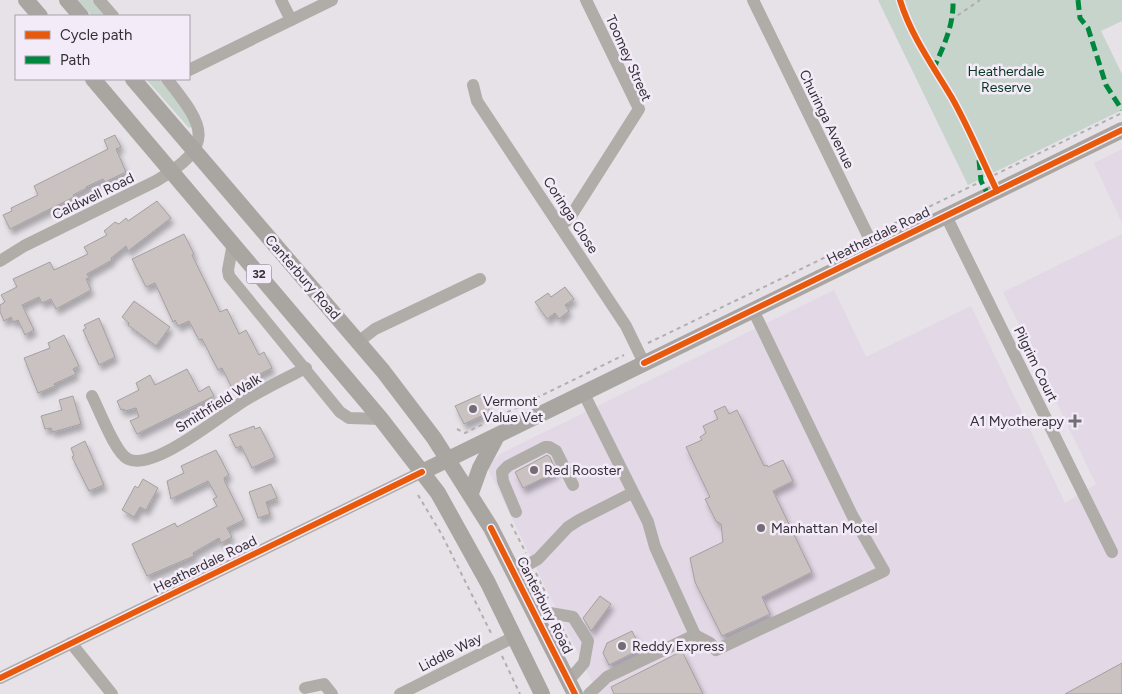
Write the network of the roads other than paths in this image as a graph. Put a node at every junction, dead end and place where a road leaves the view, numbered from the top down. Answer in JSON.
{"nodes":[{"id":1,"x":26,"y":0,"type":"edge"},
{"id":2,"x":67,"y":0,"type":"edge"},
{"id":3,"x":99,"y":0,"type":"edge"},
{"id":4,"x":281,"y":0,"type":"edge"},
{"id":5,"x":332,"y":0,"type":"edge"},
{"id":6,"x":586,"y":0,"type":"edge"},
{"id":7,"x":753,"y":0,"type":"edge"},
{"id":8,"x":39,"y":15,"type":"edge"},
{"id":9,"x":80,"y":15,"type":"edge"},
{"id":10,"x":112,"y":15,"type":"edge"},
{"id":11,"x":291,"y":20,"type":"junction"},
{"id":12,"x":190,"y":70,"type":"edge"},
{"id":13,"x":94,"y":80,"type":"edge"},
{"id":14,"x":135,"y":80,"type":"edge"},
{"id":15,"x":169,"y":80,"type":"edge"},
{"id":16,"x":473,"y":85,"type":"dead end"},
{"id":17,"x":1122,"y":130,"type":"edge"},
{"id":18,"x":193,"y":150,"type":"junction"},
{"id":19,"x":173,"y":171,"type":"junction"},
{"id":20,"x":946,"y":216,"type":"junction"},
{"id":21,"x":560,"y":226,"type":"junction"},
{"id":22,"x":233,"y":243,"type":"junction"},
{"id":23,"x":872,"y":243,"type":"junction"},
{"id":24,"x":2,"y":257,"type":"edge"},
{"id":25,"x":480,"y":279,"type":"dead end"},
{"id":26,"x":753,"y":310,"type":"junction"},
{"id":27,"x":358,"y":342,"type":"junction"},
{"id":28,"x":644,"y":363,"type":"junction"},
{"id":29,"x":306,"y":368,"type":"junction"},
{"id":30,"x":584,"y":394,"type":"junction"},
{"id":31,"x":92,"y":396,"type":"dead end"},
{"id":32,"x":381,"y":419,"type":"junction"},
{"id":33,"x":497,"y":436,"type":"junction"},
{"id":34,"x":448,"y":460,"type":"junction"},
{"id":35,"x":422,"y":472,"type":"junction"},
{"id":36,"x":573,"y":485,"type":"dead end"},
{"id":37,"x":471,"y":493,"type":"junction"},
{"id":38,"x":632,"y":493,"type":"junction"},
{"id":39,"x":513,"y":516,"type":"road end"},
{"id":40,"x":1112,"y":552,"type":"dead end"},
{"id":41,"x":515,"y":572,"type":"junction"},
{"id":42,"x":534,"y":610,"type":"junction"},
{"id":43,"x":695,"y":635,"type":"junction"},
{"id":44,"x":514,"y":637,"type":"junction"},
{"id":45,"x":70,"y":643,"type":"junction"},
{"id":46,"x":0,"y":678,"type":"edge"},
{"id":47,"x":572,"y":687,"type":"edge"},
{"id":48,"x":305,"y":688,"type":"dead end"},
{"id":49,"x":112,"y":694,"type":"edge"},
{"id":50,"x":332,"y":694,"type":"edge"},
{"id":51,"x":400,"y":694,"type":"edge"},
{"id":52,"x":542,"y":694,"type":"edge"},
{"id":53,"x":589,"y":694,"type":"edge"}],
"edges":[{"from":1,"to":8,"type":"main road"},
{"from":2,"to":9,"type":"main road"},
{"from":3,"to":10,"type":"street"},
{"from":4,"to":11,"type":"street"},
{"from":5,"to":11,"type":"street"},
{"from":6,"to":21,"type":"street","name":"Toomey Street"},
{"from":7,"to":23,"type":"street","name":"Churinga Avenue"},
{"from":11,"to":12,"type":"street"},
{"from":13,"to":19,"type":"main road","number":"32"},
{"from":14,"to":18,"type":"main road","name":"Canterbury Road","number":"32"},
{"from":15,"to":18,"type":"street"},
{"from":16,"to":21,"type":"street","name":"Coringa Close"},
{"from":17,"to":20,"type":"main road","name":"Heatherdale Road"},
{"from":18,"to":19,"type":"street","name":"Caldwell Road"},
{"from":18,"to":27,"type":"main road","name":"Canterbury Road","number":"32"},
{"from":19,"to":22,"type":"main road","number":"32"},
{"from":19,"to":24,"type":"street","name":"Caldwell Road"},
{"from":20,"to":23,"type":"main road","name":"Heatherdale Road"},
{"from":20,"to":40,"type":"street","name":"Pilgrim Court"},
{"from":21,"to":28,"type":"street","name":"Coringa Close"},
{"from":22,"to":29,"type":"street"},
{"from":22,"to":32,"type":"main road","number":"32"},
{"from":23,"to":26,"type":"main road","name":"Heatherdale Road"},
{"from":25,"to":27,"type":"street"},
{"from":26,"to":28,"type":"main road","name":"Heatherdale Road"},
{"from":26,"to":43,"type":"street"},
{"from":27,"to":34,"type":"main road","name":"Canterbury Road","number":"32"},
{"from":28,"to":30,"type":"main road","name":"Heatherdale Road"},
{"from":29,"to":31,"type":"street","name":"Smithfield Walk"},
{"from":29,"to":32,"type":"street"},
{"from":30,"to":33,"type":"main road","name":"Heatherdale Road"},
{"from":30,"to":38,"type":"street"},
{"from":32,"to":35,"type":"main road","number":"32"},
{"from":33,"to":34,"type":"main road","name":"Heatherdale Road"},
{"from":33,"to":37,"type":"main road"},
{"from":34,"to":35,"type":"main road","name":"Heatherdale Road"},
{"from":34,"to":37,"type":"main road","name":"Canterbury Road","number":"32"},
{"from":35,"to":44,"type":"main road","number":"32"},
{"from":35,"to":45,"type":"street","name":"Heatherdale Road"},
{"from":36,"to":39,"type":"street"},
{"from":37,"to":41,"type":"main road","name":"Canterbury Road","number":"32"},
{"from":38,"to":41,"type":"street"},
{"from":38,"to":43,"type":"street"},
{"from":41,"to":42,"type":"main road","name":"Canterbury Road","number":"32"},
{"from":42,"to":47,"type":"main road","name":"Canterbury Road","number":"32"},
{"from":42,"to":47,"type":"street"},
{"from":43,"to":53,"type":"street"},
{"from":44,"to":51,"type":"street","name":"Liddle Way"},
{"from":44,"to":52,"type":"main road","number":"32"},
{"from":45,"to":46,"type":"street","name":"Heatherdale Road"},
{"from":45,"to":49,"type":"street"},
{"from":48,"to":50,"type":"street"}]}
